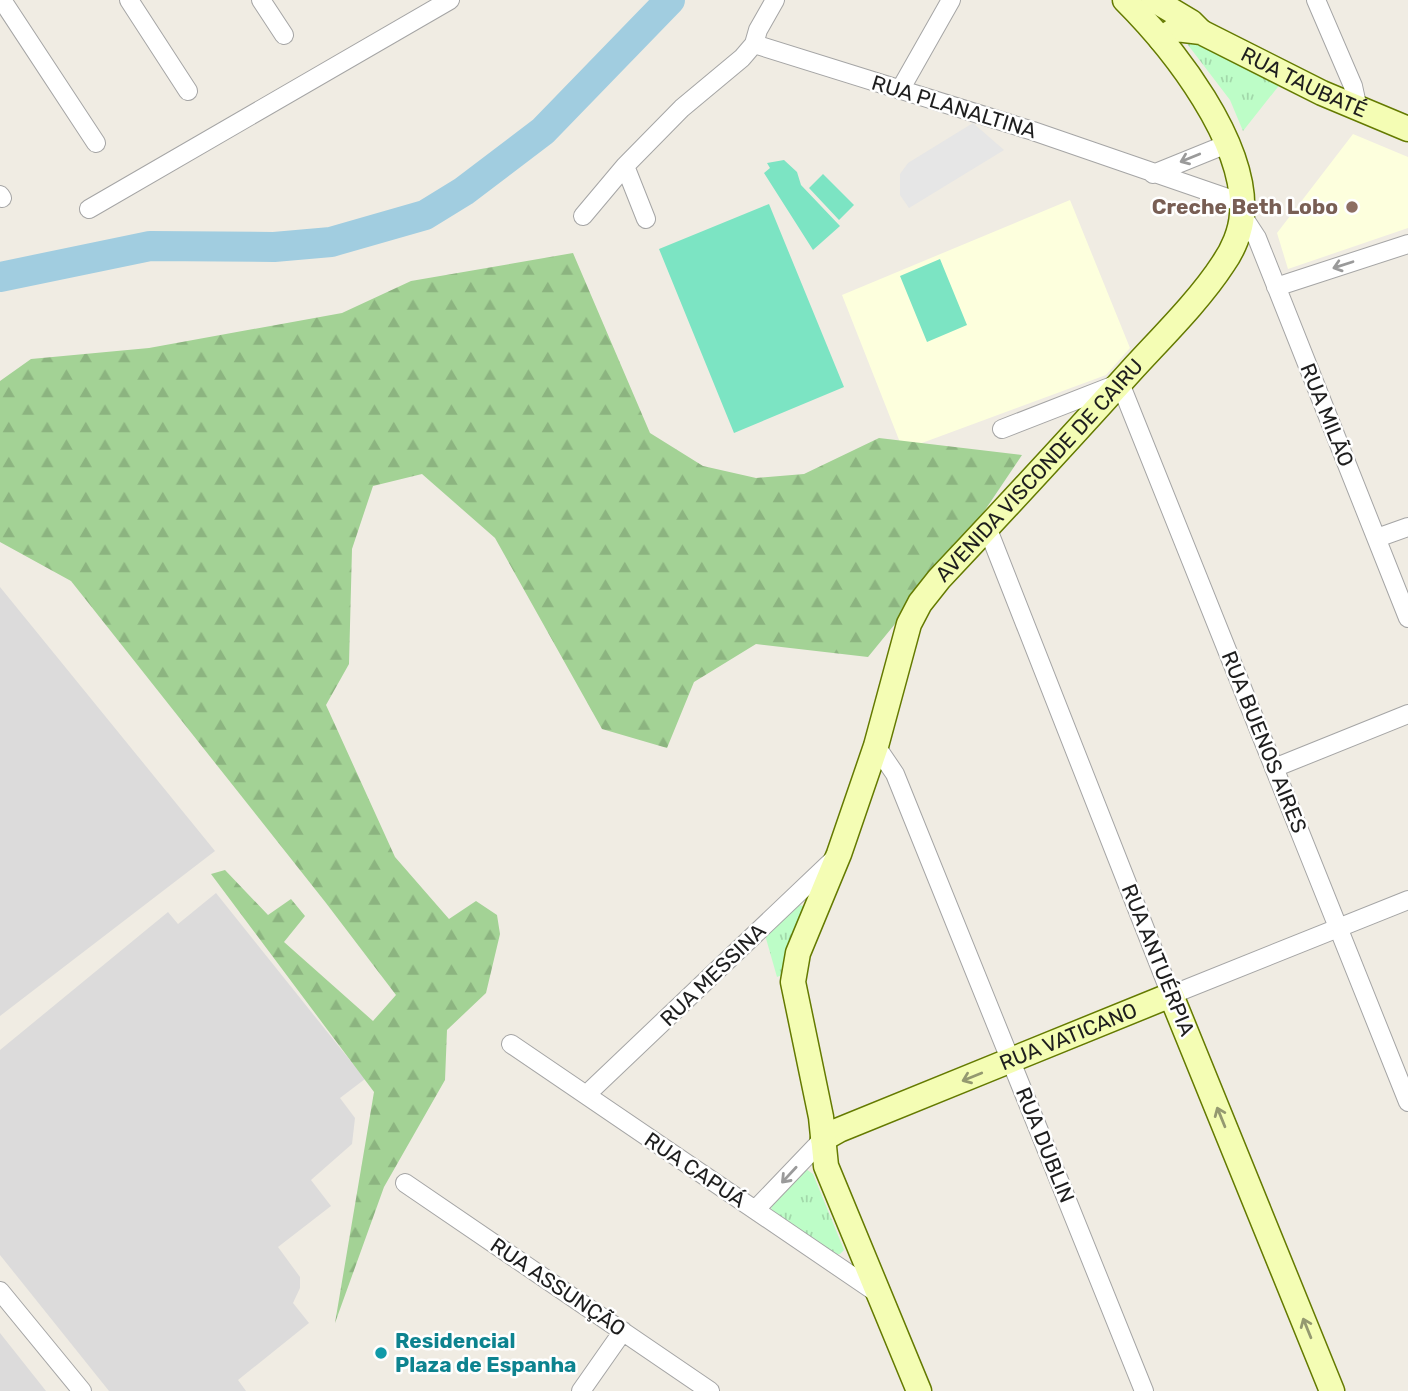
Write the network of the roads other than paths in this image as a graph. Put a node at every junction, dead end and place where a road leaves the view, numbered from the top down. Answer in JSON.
{"nodes":[{"id":1,"x":2,"y":0,"type":"edge"},
{"id":2,"x":129,"y":0,"type":"edge"},
{"id":3,"x":261,"y":0,"type":"edge"},
{"id":4,"x":450,"y":0,"type":"edge"},
{"id":5,"x":775,"y":0,"type":"edge"},
{"id":6,"x":951,"y":0,"type":"edge"},
{"id":7,"x":1125,"y":0,"type":"edge"},
{"id":8,"x":1154,"y":0,"type":"edge"},
{"id":9,"x":1315,"y":0,"type":"edge"},
{"id":10,"x":1200,"y":32,"type":"junction"},
{"id":11,"x":284,"y":35,"type":"dead end"},
{"id":12,"x":1161,"y":39,"type":"junction"},
{"id":13,"x":754,"y":44,"type":"junction"},
{"id":14,"x":900,"y":90,"type":"junction"},
{"id":15,"x":188,"y":91,"type":"dead end"},
{"id":16,"x":1358,"y":108,"type":"junction"},
{"id":17,"x":1408,"y":129,"type":"edge"},
{"id":18,"x":96,"y":143,"type":"dead end"},
{"id":19,"x":1227,"y":144,"type":"junction"},
{"id":20,"x":625,"y":166,"type":"junction"},
{"id":21,"x":1153,"y":173,"type":"junction"},
{"id":22,"x":89,"y":209,"type":"dead end"},
{"id":23,"x":1242,"y":209,"type":"junction"},
{"id":24,"x":583,"y":216,"type":"dead end"},
{"id":25,"x":646,"y":219,"type":"dead end"},
{"id":26,"x":1408,"y":244,"type":"edge"},
{"id":27,"x":1276,"y":287,"type":"junction"},
{"id":28,"x":1120,"y":383,"type":"junction"},
{"id":29,"x":1002,"y":429,"type":"dead end"},
{"id":30,"x":987,"y":527,"type":"junction"},
{"id":31,"x":1408,"y":527,"type":"edge"},
{"id":32,"x":1377,"y":538,"type":"junction"},
{"id":33,"x":1408,"y":618,"type":"edge"},
{"id":34,"x":1408,"y":714,"type":"edge"},
{"id":35,"x":876,"y":746,"type":"junction"},
{"id":36,"x":1274,"y":768,"type":"junction"},
{"id":37,"x":839,"y":854,"type":"junction"},
{"id":38,"x":1408,"y":900,"type":"edge"},
{"id":39,"x":1339,"y":928,"type":"junction"},
{"id":40,"x":1171,"y":995,"type":"junction"},
{"id":41,"x":511,"y":1044,"type":"dead end"},
{"id":42,"x":1011,"y":1061,"type":"junction"},
{"id":43,"x":586,"y":1096,"type":"junction"},
{"id":44,"x":1408,"y":1101,"type":"edge"},
{"id":45,"x":823,"y":1139,"type":"junction"},
{"id":46,"x":405,"y":1183,"type":"dead end"},
{"id":47,"x":755,"y":1210,"type":"junction"},
{"id":48,"x":0,"y":1291,"type":"edge"},
{"id":49,"x":880,"y":1295,"type":"junction"},
{"id":50,"x":623,"y":1331,"type":"junction"},
{"id":51,"x":82,"y":1391,"type":"edge"},
{"id":52,"x":581,"y":1391,"type":"edge"},
{"id":53,"x":710,"y":1391,"type":"edge"},
{"id":54,"x":919,"y":1391,"type":"edge"},
{"id":55,"x":1144,"y":1391,"type":"edge"},
{"id":56,"x":1332,"y":1391,"type":"edge"}],
"edges":[{"from":1,"to":18,"type":"street"},
{"from":2,"to":15,"type":"street"},
{"from":3,"to":11,"type":"street"},
{"from":4,"to":22,"type":"street"},
{"from":5,"to":13,"type":"street"},
{"from":6,"to":14,"type":"street"},
{"from":7,"to":12,"type":"street","name":"AVENIDA VISCONDE DE CAIRU"},
{"from":8,"to":10,"type":"street","name":"RUA TAUBATÉ"},
{"from":9,"to":16,"type":"street"},
{"from":10,"to":12,"type":"street"},
{"from":10,"to":16,"type":"street","name":"RUA TAUBATÉ"},
{"from":12,"to":19,"type":"street","name":"AVENIDA VISCONDE DE CAIRU"},
{"from":13,"to":14,"type":"street","name":"RUA PLANALTINA"},
{"from":13,"to":20,"type":"street"},
{"from":14,"to":21,"type":"street","name":"RUA PLANALTINA"},
{"from":16,"to":17,"type":"street","name":"RUA TAUBATÉ"},
{"from":19,"to":21,"type":"street","one_way":true},
{"from":19,"to":23,"type":"street","name":"AVENIDA VISCONDE DE CAIRU"},
{"from":20,"to":24,"type":"street"},
{"from":20,"to":25,"type":"street"},
{"from":21,"to":23,"type":"street","name":"RUA PLANALTINA"},
{"from":23,"to":27,"type":"street","name":"RUA MILÃO"},
{"from":23,"to":28,"type":"street","name":"AVENIDA VISCONDE DE CAIRU"},
{"from":26,"to":27,"type":"street","one_way":true},
{"from":27,"to":32,"type":"street","name":"RUA MILÃO"},
{"from":28,"to":29,"type":"street"},
{"from":28,"to":30,"type":"street","name":"AVENIDA VISCONDE DE CAIRU"},
{"from":28,"to":36,"type":"street","name":"RUA BUENOS AIRES"},
{"from":30,"to":35,"type":"street","name":"AVENIDA VISCONDE DE CAIRU"},
{"from":30,"to":40,"type":"street","name":"RUA ANTUÉRPIA"},
{"from":31,"to":32,"type":"street"},
{"from":32,"to":33,"type":"street","name":"RUA MILÃO"},
{"from":34,"to":36,"type":"street"},
{"from":35,"to":37,"type":"street","name":"AVENIDA VISCONDE DE CAIRU"},
{"from":35,"to":42,"type":"street","name":"RUA DUBLIN"},
{"from":36,"to":39,"type":"street","name":"RUA BUENOS AIRES"},
{"from":37,"to":43,"type":"street","name":"RUA MESSINA"},
{"from":37,"to":45,"type":"street","name":"AVENIDA VISCONDE DE CAIRU"},
{"from":38,"to":39,"type":"street","name":"RUA VATICANO"},
{"from":39,"to":40,"type":"street","name":"RUA VATICANO"},
{"from":39,"to":44,"type":"street","name":"RUA BUENOS AIRES"},
{"from":40,"to":42,"type":"street","name":"RUA VATICANO"},
{"from":56,"to":40,"type":"street","name":"RUA ANTUÉRPIA","one_way":true},
{"from":41,"to":43,"type":"street","name":"RUA CAPUÁ"},
{"from":42,"to":45,"type":"street","name":"RUA VATICANO","one_way":true},
{"from":42,"to":55,"type":"street","name":"RUA DUBLIN"},
{"from":43,"to":47,"type":"street","name":"RUA CAPUÁ"},
{"from":45,"to":47,"type":"street","name":"RUA VATICANO","one_way":true},
{"from":45,"to":49,"type":"street"},
{"from":46,"to":50,"type":"street","name":"RUA ASSUNÇÃO"},
{"from":47,"to":49,"type":"street","name":"RUA CAPUÁ"},
{"from":48,"to":51,"type":"street"},
{"from":49,"to":54,"type":"street"},
{"from":50,"to":52,"type":"street"},
{"from":50,"to":53,"type":"street","name":"RUA ASSUNÇÃO"}]}
